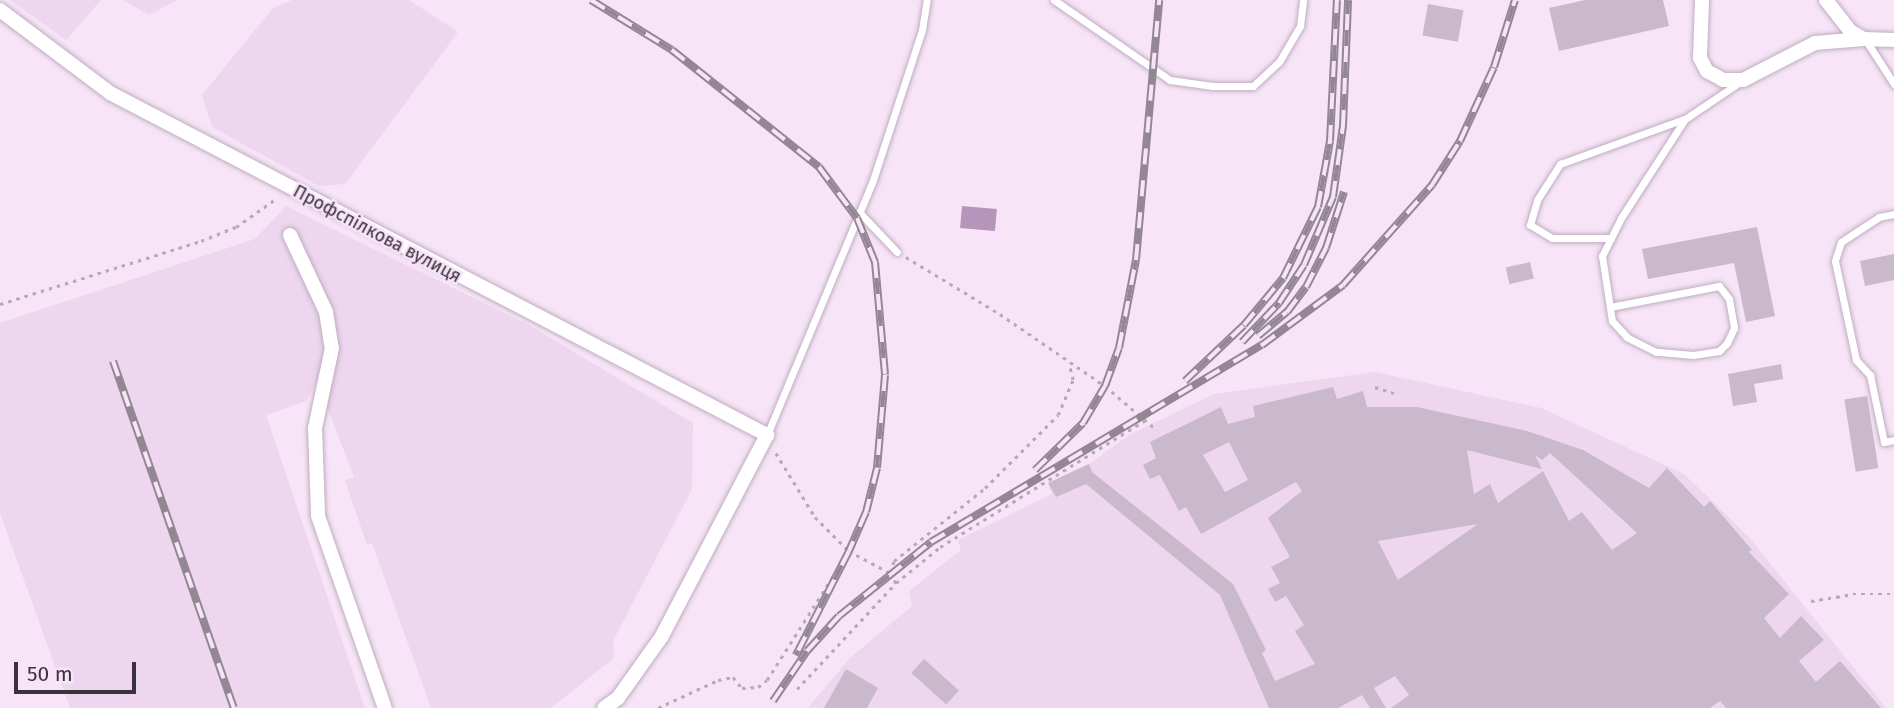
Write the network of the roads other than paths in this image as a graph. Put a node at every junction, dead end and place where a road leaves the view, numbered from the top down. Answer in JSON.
{"nodes":[{"id":1,"x":927,"y":0,"type":"edge"},
{"id":2,"x":1054,"y":0,"type":"edge"},
{"id":3,"x":1303,"y":0,"type":"edge"},
{"id":4,"x":1702,"y":0,"type":"edge"},
{"id":5,"x":1826,"y":0,"type":"edge"},
{"id":6,"x":0,"y":9,"type":"edge"},
{"id":7,"x":1864,"y":39,"type":"junction"},
{"id":8,"x":1894,"y":40,"type":"edge"},
{"id":9,"x":1743,"y":80,"type":"junction"},
{"id":10,"x":1894,"y":84,"type":"edge"},
{"id":11,"x":1685,"y":119,"type":"junction"},
{"id":12,"x":859,"y":212,"type":"junction"},
{"id":13,"x":1894,"y":214,"type":"edge"},
{"id":14,"x":290,"y":235,"type":"dead end"},
{"id":15,"x":1611,"y":238,"type":"junction"},
{"id":16,"x":897,"y":252,"type":"road end"},
{"id":17,"x":1609,"y":307,"type":"junction"},
{"id":18,"x":767,"y":435,"type":"junction"},
{"id":19,"x":1894,"y":440,"type":"edge"},
{"id":20,"x":385,"y":708,"type":"edge"},
{"id":21,"x":604,"y":708,"type":"edge"}],
"edges":[{"from":1,"to":12,"type":"lane"},
{"from":2,"to":3,"type":"lane"},
{"from":4,"to":9,"type":"street"},
{"from":5,"to":7,"type":"street"},
{"from":6,"to":18,"type":"street","name":"Профспілкова вулиця"},
{"from":7,"to":8,"type":"street"},
{"from":7,"to":9,"type":"street"},
{"from":7,"to":10,"type":"lane"},
{"from":9,"to":11,"type":"lane"},
{"from":11,"to":15,"type":"lane"},
{"from":11,"to":15,"type":"lane"},
{"from":12,"to":16,"type":"lane"},
{"from":12,"to":18,"type":"lane"},
{"from":13,"to":19,"type":"lane"},
{"from":14,"to":20,"type":"street"},
{"from":15,"to":17,"type":"lane"},
{"from":17,"to":17,"type":"lane"},
{"from":18,"to":21,"type":"street"}]}
